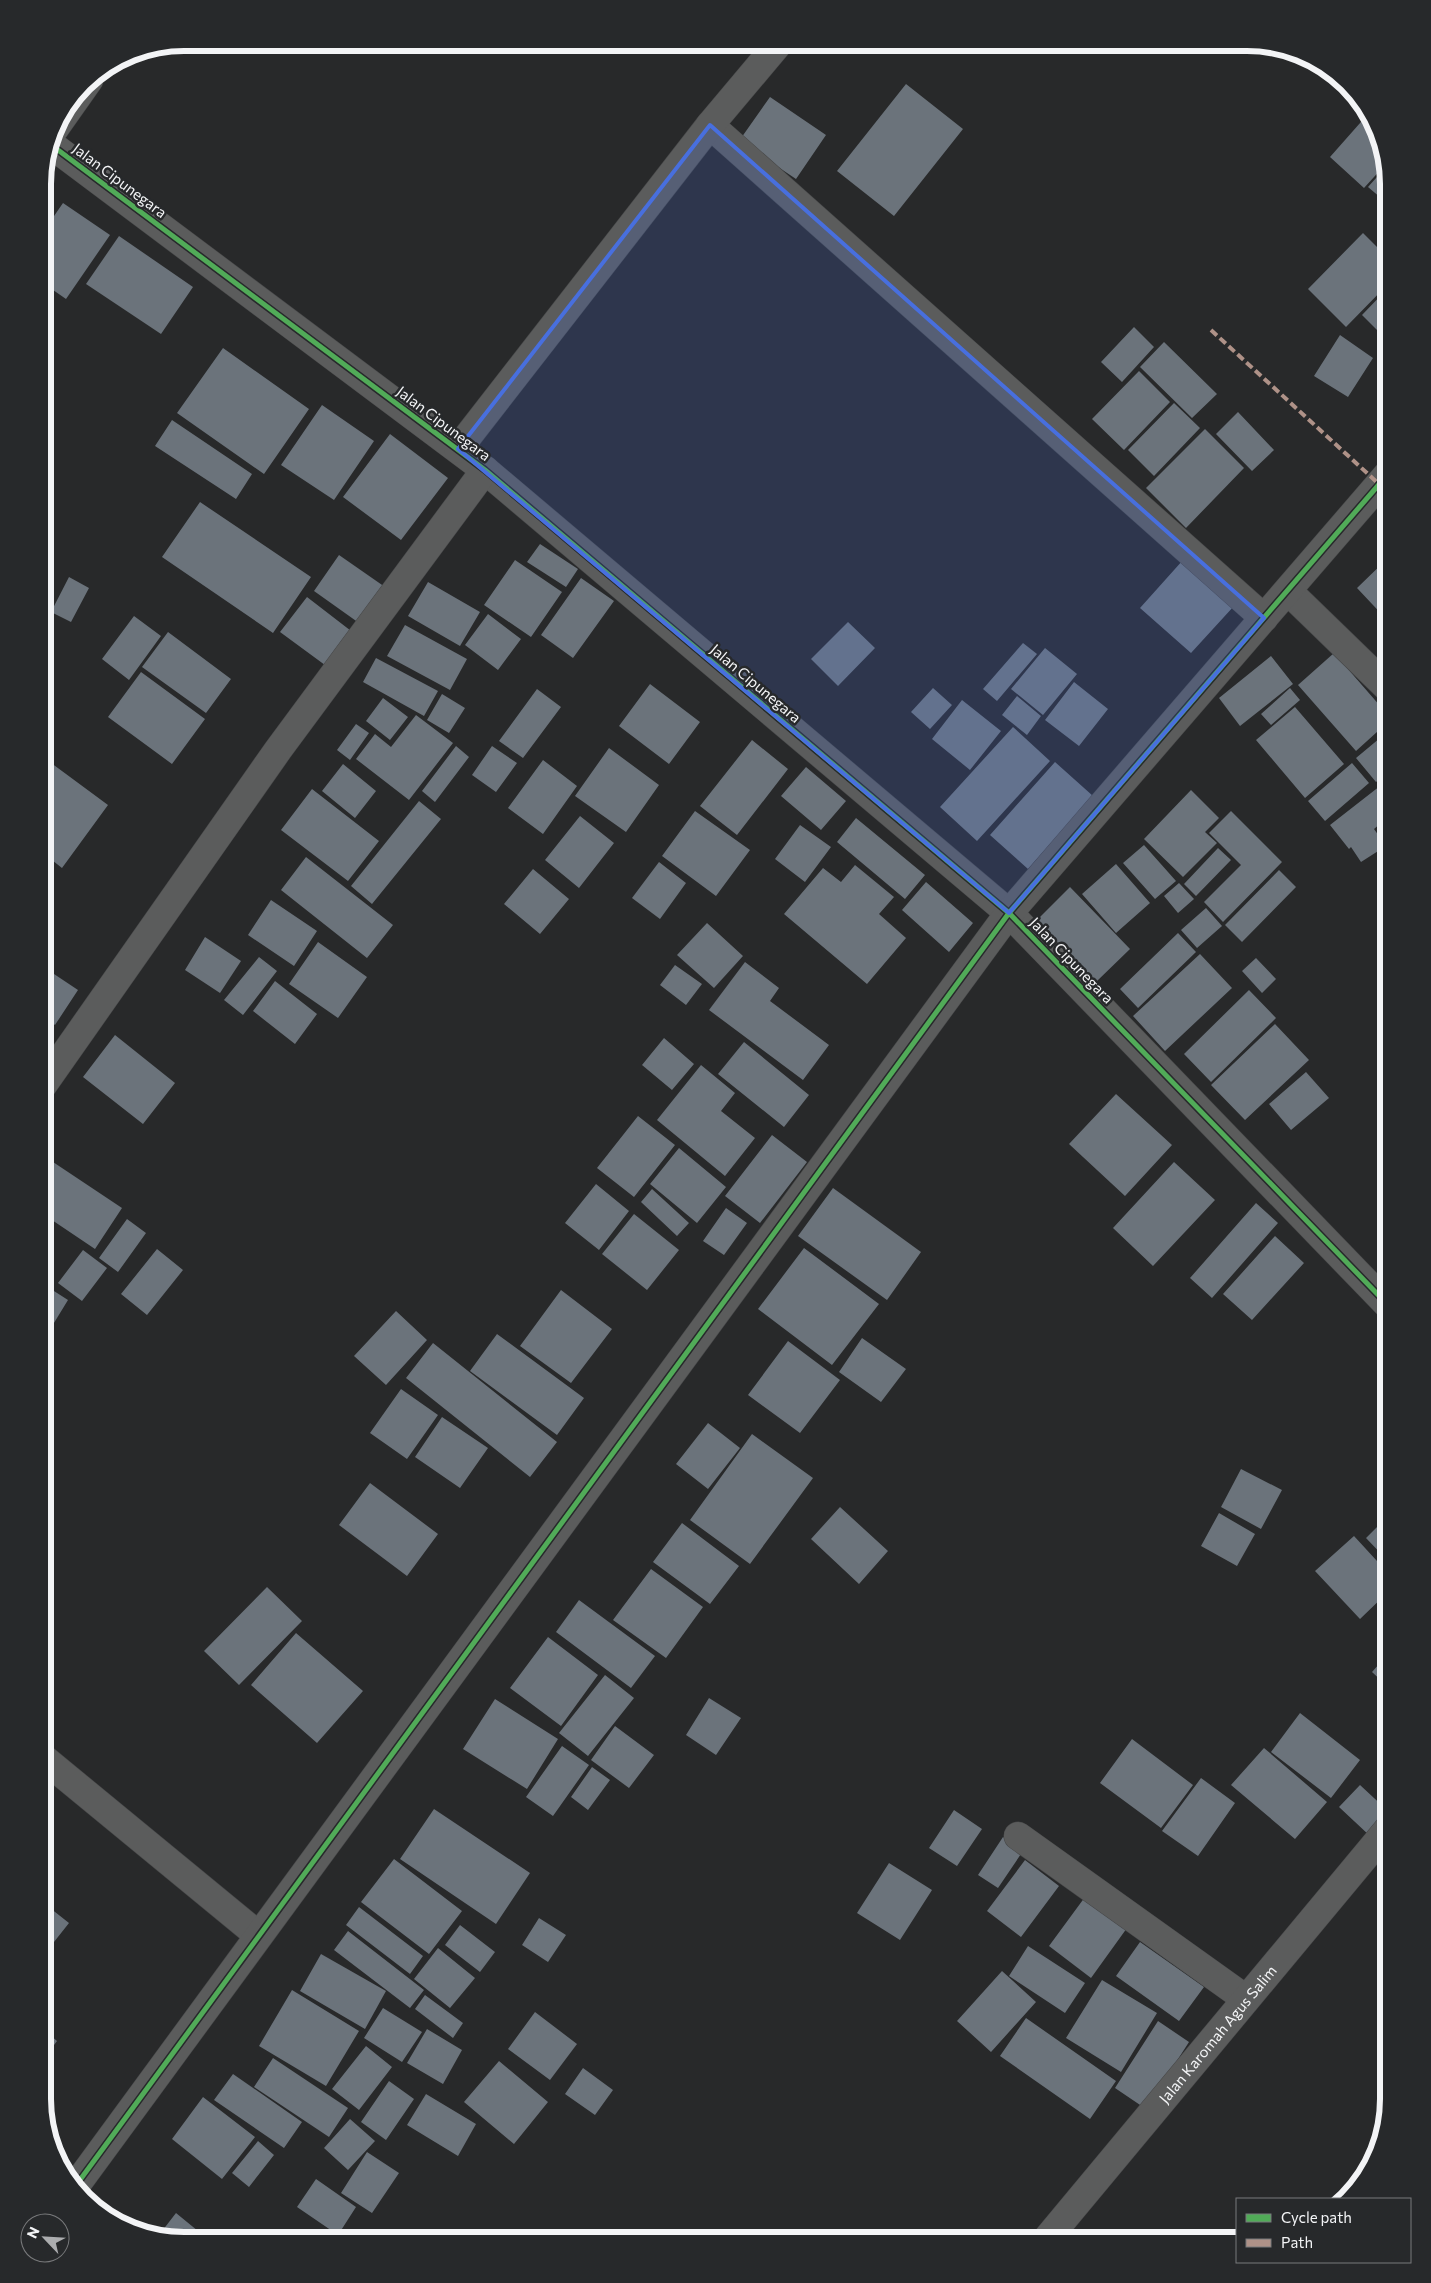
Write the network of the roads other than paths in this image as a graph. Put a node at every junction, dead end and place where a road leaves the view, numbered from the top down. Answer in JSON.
{"nodes":[{"id":1,"x":771,"y":52,"type":"edge"},
{"id":2,"x":710,"y":125,"type":"junction"},
{"id":3,"x":56,"y":149,"type":"edge"},
{"id":4,"x":458,"y":449,"type":"junction"},
{"id":5,"x":485,"y":470,"type":"junction"},
{"id":6,"x":1380,"y":483,"type":"edge"},
{"id":7,"x":1288,"y":591,"type":"junction"},
{"id":8,"x":1264,"y":618,"type":"junction"},
{"id":9,"x":1380,"y":680,"type":"edge"},
{"id":10,"x":1009,"y":913,"type":"junction"},
{"id":11,"x":52,"y":1073,"type":"edge"},
{"id":12,"x":1380,"y":1297,"type":"edge"},
{"id":13,"x":51,"y":1766,"type":"edge"},
{"id":14,"x":1018,"y":1836,"type":"dead end"},
{"id":15,"x":1380,"y":1839,"type":"edge"},
{"id":16,"x":258,"y":1935,"type":"junction"},
{"id":17,"x":1246,"y":1999,"type":"junction"},
{"id":18,"x":80,"y":2180,"type":"edge"},
{"id":19,"x":1053,"y":2232,"type":"edge"}],
"edges":[{"from":1,"to":2,"type":"street"},
{"from":2,"to":4,"type":"street"},
{"from":2,"to":8,"type":"street"},
{"from":3,"to":4,"type":"street","name":"Jalan Cipunegara"},
{"from":4,"to":5,"type":"street","name":"Jalan Cipunegara"},
{"from":5,"to":10,"type":"street","name":"Jalan Cipunegara"},
{"from":5,"to":11,"type":"street"},
{"from":6,"to":7,"type":"street"},
{"from":7,"to":8,"type":"street"},
{"from":7,"to":9,"type":"street"},
{"from":8,"to":10,"type":"street"},
{"from":10,"to":12,"type":"street","name":"Jalan Cipunegara"},
{"from":10,"to":16,"type":"street"},
{"from":13,"to":16,"type":"street"},
{"from":14,"to":17,"type":"street"},
{"from":15,"to":17,"type":"street","name":"Jalan Karomah Agus Salim"},
{"from":16,"to":18,"type":"street"},
{"from":17,"to":19,"type":"street","name":"Jalan Karomah Agus Salim"}]}
